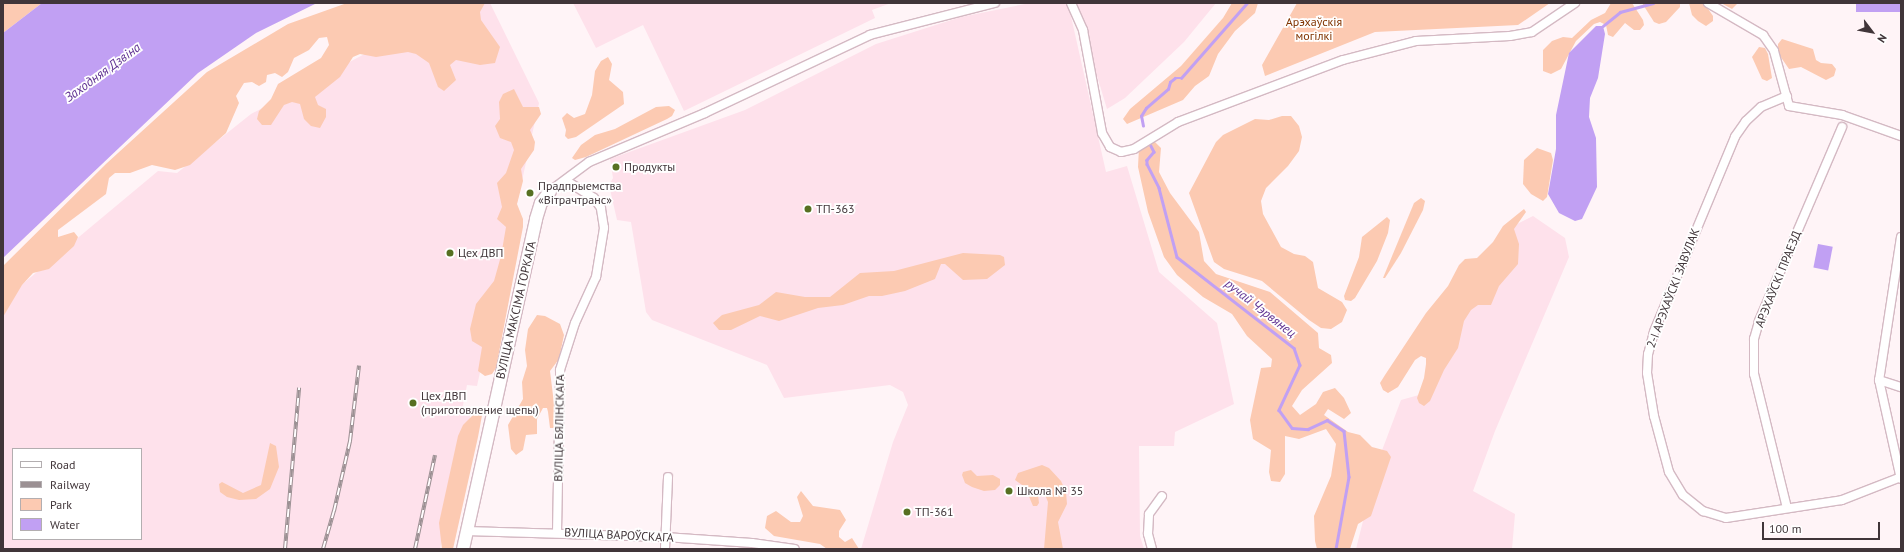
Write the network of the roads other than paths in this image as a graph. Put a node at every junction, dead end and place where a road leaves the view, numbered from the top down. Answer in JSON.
{"nodes":[{"id":1,"x":995,"y":3,"type":"edge"},
{"id":2,"x":1071,"y":3,"type":"edge"},
{"id":3,"x":1575,"y":3,"type":"edge"},
{"id":4,"x":1708,"y":3,"type":"edge"},
{"id":5,"x":1787,"y":96,"type":"junction"},
{"id":6,"x":1842,"y":127,"type":"dead end"},
{"id":7,"x":1901,"y":136,"type":"edge"},
{"id":8,"x":567,"y":181,"type":"junction"},
{"id":9,"x":550,"y":192,"type":"joint"},
{"id":10,"x":1901,"y":237,"type":"edge"},
{"id":11,"x":1880,"y":380,"type":"junction"},
{"id":12,"x":1901,"y":387,"type":"edge"},
{"id":13,"x":668,"y":477,"type":"dead end"},
{"id":14,"x":1901,"y":478,"type":"edge"},
{"id":15,"x":1162,"y":496,"type":"dead end"},
{"id":16,"x":1787,"y":508,"type":"junction"},
{"id":17,"x":466,"y":531,"type":"junction"},
{"id":18,"x":557,"y":532,"type":"junction"},
{"id":19,"x":665,"y":537,"type":"junction"},
{"id":20,"x":463,"y":549,"type":"edge"},
{"id":21,"x":665,"y":549,"type":"edge"},
{"id":22,"x":795,"y":549,"type":"edge"},
{"id":23,"x":1152,"y":549,"type":"edge"}],
"edges":[{"from":1,"to":8,"type":"street"},
{"from":2,"to":3,"type":"street"},
{"from":4,"to":5,"type":"street"},
{"from":5,"to":7,"type":"street"},
{"from":5,"to":16,"type":"street","name":"2-І АРЭХАЎСКІ ЗАВУЛАК"},
{"from":6,"to":16,"type":"street","name":"АРЭХАЎСКІ ПРАЕЗД"},
{"from":8,"to":9,"type":"street"},
{"from":8,"to":18,"type":"street","name":"ВУЛІЦА БЯЛІНСКАГА"},
{"from":9,"to":17,"type":"main road","name":"ВУЛІЦА МАКСІМА ГОРКАГА"},
{"from":10,"to":11,"type":"street"},
{"from":11,"to":12,"type":"street"},
{"from":11,"to":14,"type":"street"},
{"from":13,"to":19,"type":"street"},
{"from":14,"to":16,"type":"street","name":"2-І АРЭХАЎСКІ ЗАВУЛАК"},
{"from":15,"to":23,"type":"street"},
{"from":17,"to":18,"type":"street","name":"ВУЛІЦА ВАРОЎСКАГА"},
{"from":17,"to":20,"type":"main road","name":"ВУЛІЦА МАКСІМА ГОРКАГА"},
{"from":18,"to":19,"type":"street","name":"ВУЛІЦА ВАРОЎСКАГА"},
{"from":19,"to":21,"type":"street"},
{"from":19,"to":22,"type":"street","name":"ВУЛІЦА ВАРОЎСКАГА"}]}
